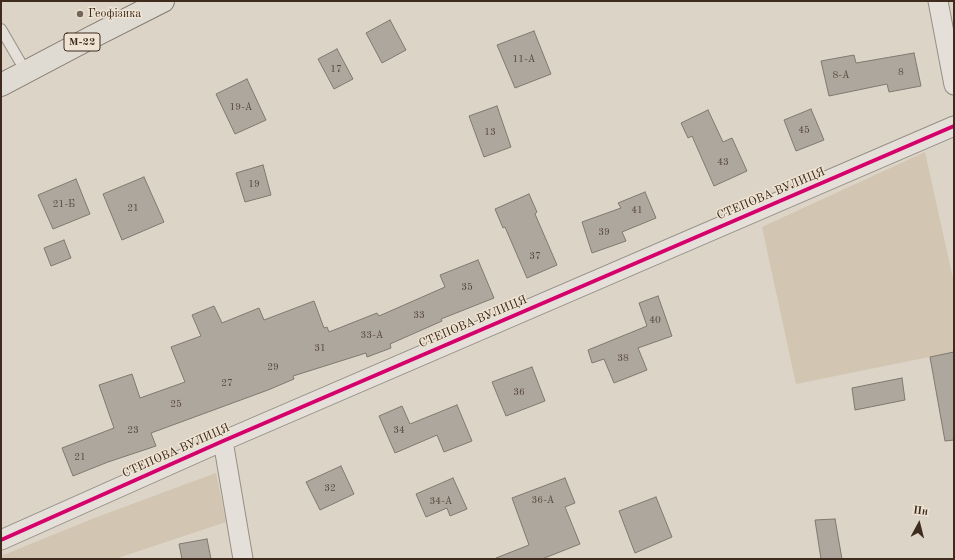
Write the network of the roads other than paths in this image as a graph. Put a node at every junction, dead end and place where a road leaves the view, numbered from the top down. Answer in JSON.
{"nodes":[{"id":1,"x":163,"y":1,"type":"edge"},
{"id":2,"x":938,"y":1,"type":"edge"},
{"id":3,"x":1,"y":29,"type":"edge"},
{"id":4,"x":26,"y":72,"type":"junction"},
{"id":5,"x":1,"y":85,"type":"edge"},
{"id":6,"x":954,"y":85,"type":"edge"},
{"id":7,"x":954,"y":126,"type":"edge"},
{"id":8,"x":223,"y":441,"type":"junction"},
{"id":9,"x":1,"y":540,"type":"edge"},
{"id":10,"x":243,"y":559,"type":"edge"}],
"edges":[{"from":1,"to":4,"type":"highway","number":"М-22"},
{"from":2,"to":6,"type":"street"},
{"from":3,"to":4,"type":"lane"},
{"from":4,"to":5,"type":"highway","number":"М-22"},
{"from":7,"to":8,"type":"street","name":"СТЕПОВА ВУЛИЦЯ"},
{"from":8,"to":9,"type":"street","name":"СТЕПОВА ВУЛИЦЯ"},
{"from":8,"to":10,"type":"street"}]}
